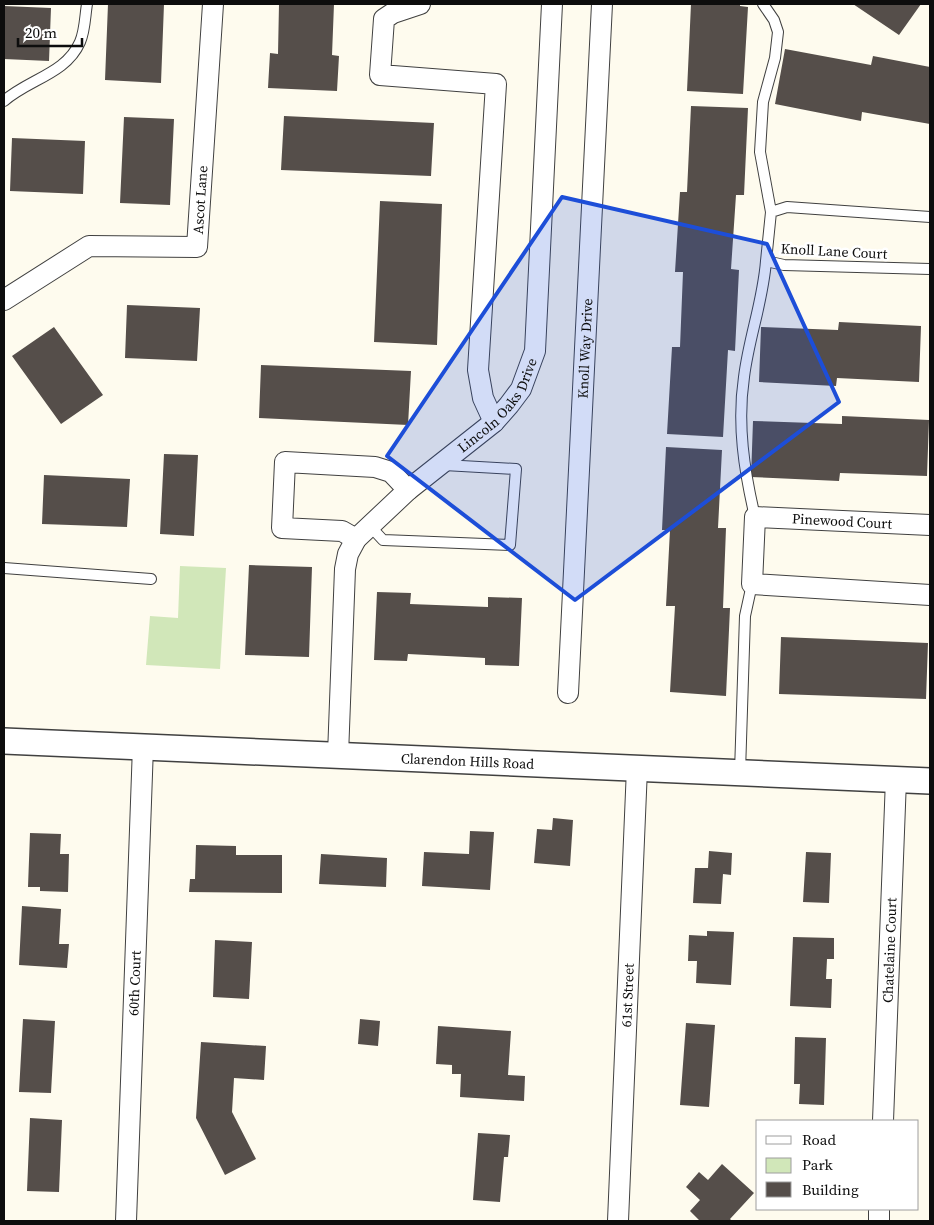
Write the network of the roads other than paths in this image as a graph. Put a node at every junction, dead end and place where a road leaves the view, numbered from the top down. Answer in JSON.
{"nodes":[{"id":1,"x":87,"y":4,"type":"edge"},
{"id":2,"x":213,"y":4,"type":"edge"},
{"id":3,"x":420,"y":4,"type":"edge"},
{"id":4,"x":552,"y":4,"type":"edge"},
{"id":5,"x":602,"y":4,"type":"edge"},
{"id":6,"x":763,"y":4,"type":"edge"},
{"id":7,"x":4,"y":101,"type":"edge"},
{"id":8,"x":771,"y":212,"type":"junction"},
{"id":9,"x":930,"y":216,"type":"edge"},
{"id":10,"x":766,"y":261,"type":"junction"},
{"id":11,"x":930,"y":269,"type":"edge"},
{"id":12,"x":4,"y":300,"type":"edge"},
{"id":13,"x":494,"y":422,"type":"junction"},
{"id":14,"x":440,"y":464,"type":"junction"},
{"id":15,"x":408,"y":490,"type":"junction"},
{"id":16,"x":755,"y":516,"type":"junction"},
{"id":17,"x":930,"y":525,"type":"edge"},
{"id":18,"x":363,"y":533,"type":"junction"},
{"id":19,"x":4,"y":568,"type":"edge"},
{"id":20,"x":151,"y":579,"type":"dead end"},
{"id":21,"x":752,"y":584,"type":"junction"},
{"id":22,"x":930,"y":595,"type":"edge"},
{"id":23,"x":568,"y":693,"type":"dead end"},
{"id":24,"x":4,"y":741,"type":"edge"},
{"id":25,"x":143,"y":746,"type":"junction"},
{"id":26,"x":338,"y":755,"type":"junction"},
{"id":27,"x":636,"y":768,"type":"junction"},
{"id":28,"x":740,"y":772,"type":"junction"},
{"id":29,"x":896,"y":780,"type":"junction"},
{"id":30,"x":930,"y":781,"type":"edge"},
{"id":31,"x":883,"y":1120,"type":"edge"},
{"id":32,"x":126,"y":1221,"type":"edge"},
{"id":33,"x":618,"y":1221,"type":"edge"}],
"edges":[{"from":1,"to":7,"type":"lane"},
{"from":2,"to":12,"type":"street","name":"Ascot Lane"},
{"from":3,"to":13,"type":"street"},
{"from":4,"to":13,"type":"street","name":"Lincoln Oaks Drive"},
{"from":5,"to":23,"type":"street","name":"Knoll Way Drive"},
{"from":6,"to":8,"type":"lane","name":"Knoll Lane Court"},
{"from":8,"to":9,"type":"lane"},
{"from":8,"to":10,"type":"lane","name":"Knoll Lane Court"},
{"from":10,"to":11,"type":"lane","name":"Knoll Lane Court"},
{"from":10,"to":16,"type":"lane"},
{"from":13,"to":14,"type":"street","name":"Lincoln Oaks Drive"},
{"from":14,"to":15,"type":"street","name":"Lincoln Oaks Drive"},
{"from":14,"to":18,"type":"lane"},
{"from":15,"to":18,"type":"street","name":"Lincoln Oaks Drive"},
{"from":15,"to":18,"type":"street"},
{"from":16,"to":17,"type":"street","name":"Pinewood Court"},
{"from":16,"to":21,"type":"street"},
{"from":18,"to":26,"type":"street","name":"Lincoln Oaks Drive"},
{"from":19,"to":20,"type":"lane"},
{"from":21,"to":22,"type":"street"},
{"from":21,"to":28,"type":"lane"},
{"from":24,"to":25,"type":"street","name":"Clarendon Hills Road"},
{"from":25,"to":26,"type":"street","name":"Clarendon Hills Road"},
{"from":25,"to":32,"type":"street","name":"60th Court"},
{"from":26,"to":27,"type":"street","name":"Clarendon Hills Road"},
{"from":27,"to":28,"type":"street","name":"Clarendon Hills Road"},
{"from":27,"to":33,"type":"street","name":"61st Street"},
{"from":28,"to":29,"type":"street","name":"Clarendon Hills Road"},
{"from":29,"to":30,"type":"street","name":"Clarendon Hills Road"},
{"from":29,"to":31,"type":"street","name":"Chatelaine Court"}]}
